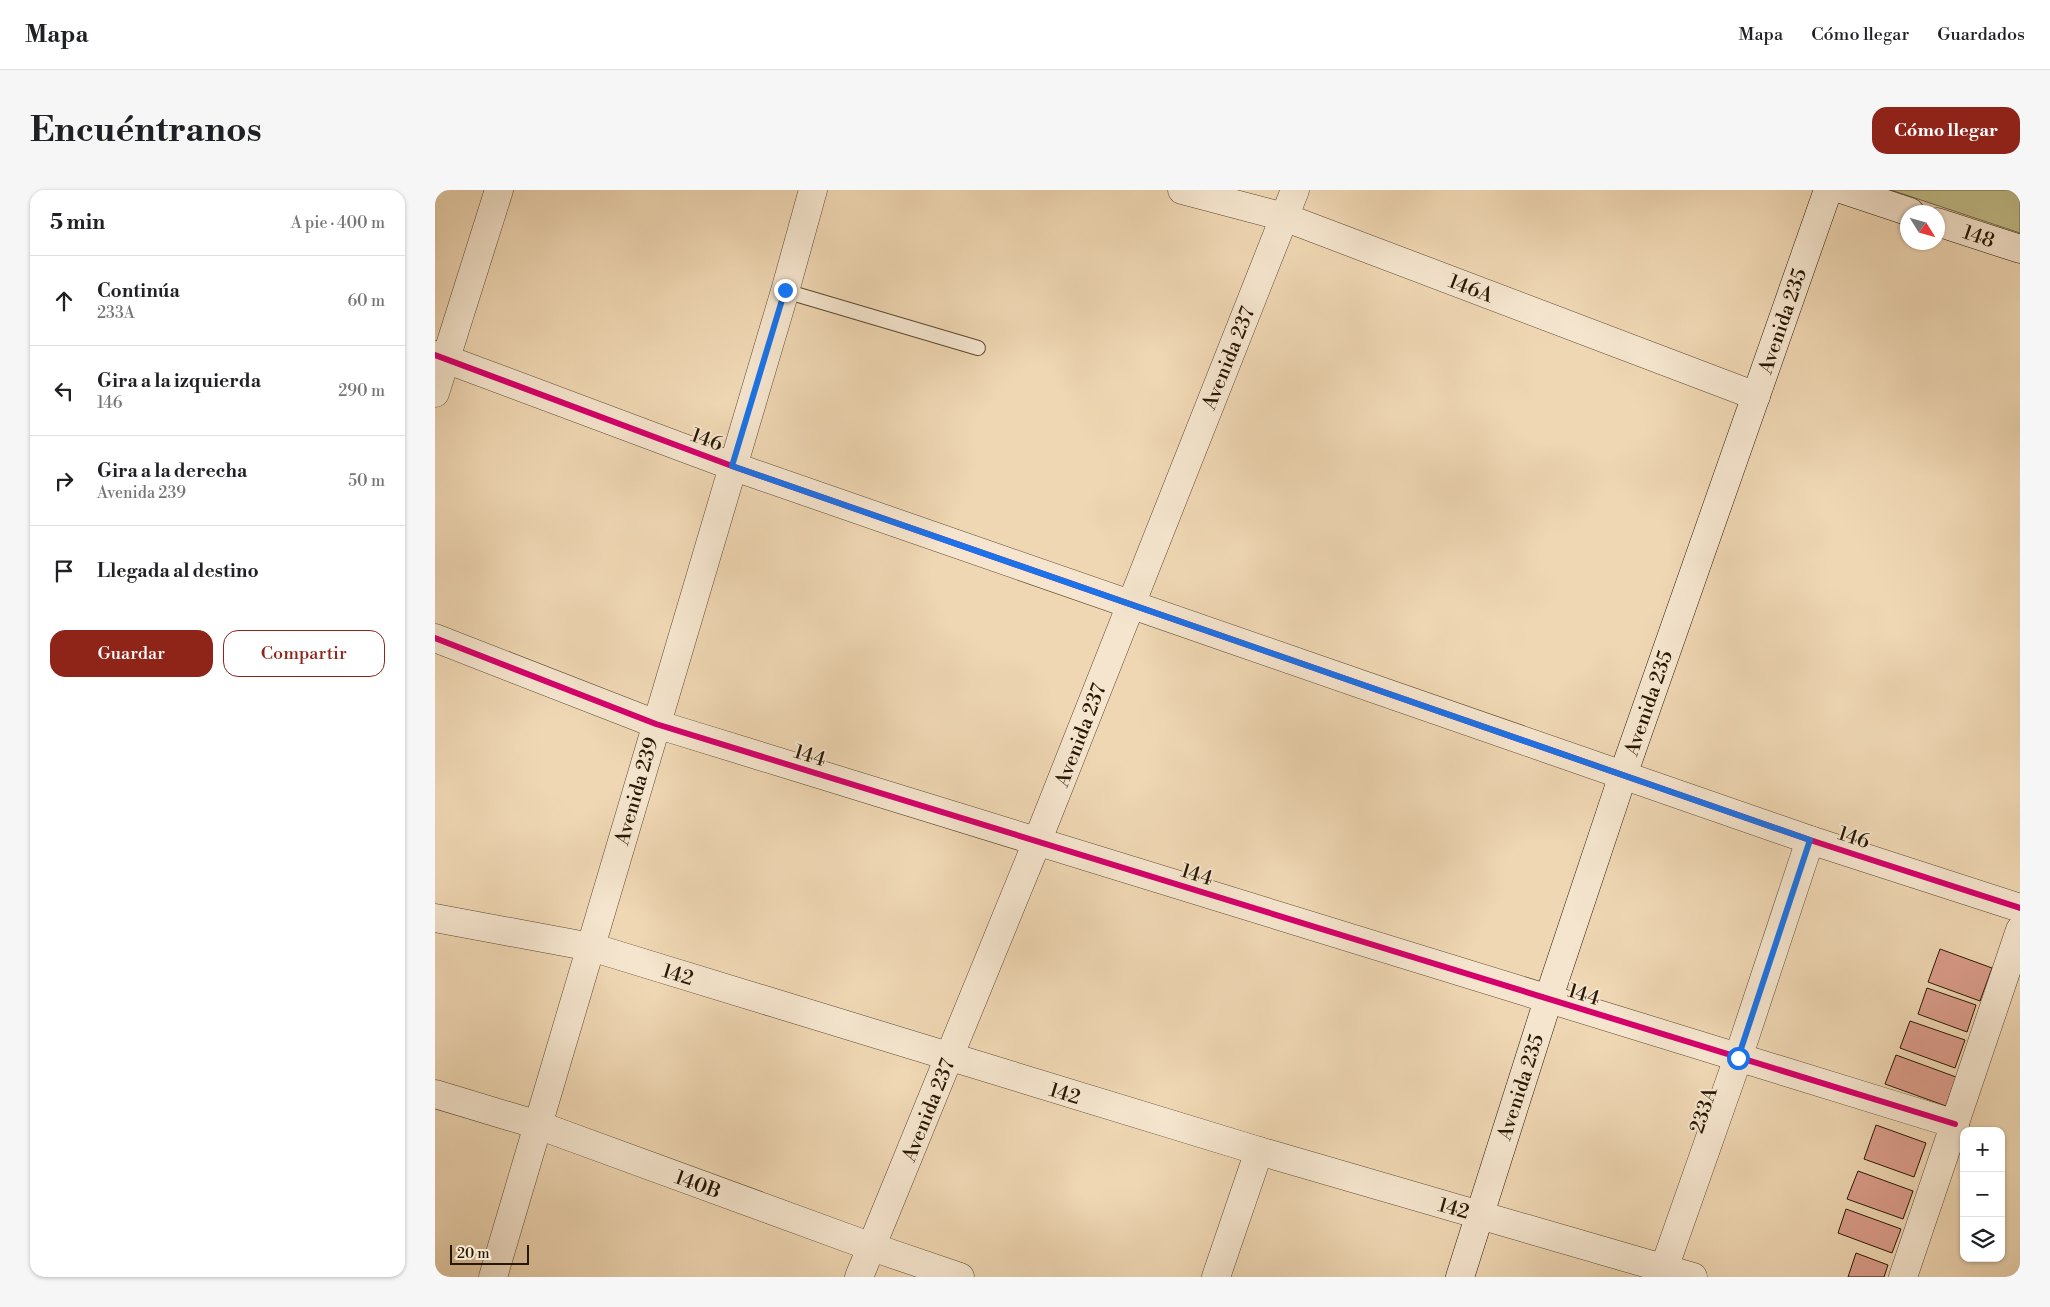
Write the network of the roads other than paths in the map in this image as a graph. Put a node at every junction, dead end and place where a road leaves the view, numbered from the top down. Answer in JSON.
{"nodes":[{"id":1,"x":499,"y":190,"type":"edge"},
{"id":2,"x":813,"y":190,"type":"edge"},
{"id":3,"x":1182,"y":190,"type":"edge"},
{"id":4,"x":1295,"y":190,"type":"edge"},
{"id":5,"x":1828,"y":190,"type":"edge"},
{"id":6,"x":1844,"y":190,"type":"edge"},
{"id":7,"x":1900,"y":209,"type":"edge"},
{"id":8,"x":1284,"y":217,"type":"junction"},
{"id":9,"x":1945,"y":225,"type":"edge"},
{"id":10,"x":2020,"y":250,"type":"edge"},
{"id":11,"x":785,"y":290,"type":"junction"},
{"id":12,"x":977,"y":348,"type":"dead end"},
{"id":13,"x":440,"y":357,"type":"edge"},
{"id":14,"x":435,"y":393,"type":"edge"},
{"id":15,"x":1756,"y":396,"type":"junction"},
{"id":16,"x":732,"y":466,"type":"junction"},
{"id":17,"x":1131,"y":604,"type":"junction"},
{"id":18,"x":435,"y":638,"type":"edge"},
{"id":19,"x":656,"y":724,"type":"junction"},
{"id":20,"x":1623,"y":775,"type":"junction"},
{"id":21,"x":1810,"y":840,"type":"junction"},
{"id":22,"x":1037,"y":842,"type":"junction"},
{"id":23,"x":2020,"y":908,"type":"edge"},
{"id":24,"x":435,"y":918,"type":"edge"},
{"id":25,"x":2020,"y":930,"type":"edge"},
{"id":26,"x":591,"y":947,"type":"junction"},
{"id":27,"x":1548,"y":1000,"type":"junction"},
{"id":28,"x":950,"y":1058,"type":"junction"},
{"id":29,"x":1738,"y":1058,"type":"junction"},
{"id":30,"x":435,"y":1094,"type":"edge"},
{"id":31,"x":1955,"y":1124,"type":"junction"},
{"id":32,"x":538,"y":1125,"type":"junction"},
{"id":33,"x":1259,"y":1151,"type":"junction"},
{"id":34,"x":1480,"y":1215,"type":"junction"},
{"id":35,"x":871,"y":1247,"type":"junction"},
{"id":36,"x":1663,"y":1272,"type":"edge"},
{"id":37,"x":493,"y":1277,"type":"edge"},
{"id":38,"x":859,"y":1277,"type":"edge"},
{"id":39,"x":959,"y":1277,"type":"edge"},
{"id":40,"x":1216,"y":1277,"type":"edge"},
{"id":41,"x":1460,"y":1277,"type":"edge"},
{"id":42,"x":1693,"y":1277,"type":"edge"},
{"id":43,"x":1903,"y":1277,"type":"edge"}],
"edges":[{"from":1,"to":13,"type":"street"},
{"from":2,"to":11,"type":"street","name":"Avenida 239"},
{"from":3,"to":8,"type":"street","name":"146A"},
{"from":4,"to":8,"type":"street","name":"Avenida 237"},
{"from":5,"to":15,"type":"street","name":"Avenida 235"},
{"from":6,"to":7,"type":"street"},
{"from":8,"to":15,"type":"street","name":"146A"},
{"from":8,"to":17,"type":"street","name":"Avenida 237"},
{"from":9,"to":10,"type":"street","name":"148"},
{"from":11,"to":12,"type":"lane"},
{"from":11,"to":16,"type":"street","name":"Avenida 239"},
{"from":13,"to":14,"type":"street"},
{"from":13,"to":16,"type":"street","name":"146"},
{"from":15,"to":20,"type":"street","name":"Avenida 235"},
{"from":16,"to":17,"type":"street","name":"146"},
{"from":16,"to":19,"type":"street","name":"Avenida 239"},
{"from":17,"to":20,"type":"street","name":"146"},
{"from":17,"to":22,"type":"street","name":"Avenida 237"},
{"from":18,"to":19,"type":"street","name":"144"},
{"from":19,"to":22,"type":"street","name":"144"},
{"from":19,"to":26,"type":"street","name":"Avenida 239"},
{"from":20,"to":21,"type":"street","name":"146"},
{"from":20,"to":27,"type":"street","name":"Avenida 235"},
{"from":21,"to":23,"type":"street","name":"146"},
{"from":21,"to":29,"type":"street","name":"233A"},
{"from":22,"to":27,"type":"street","name":"144"},
{"from":22,"to":28,"type":"street","name":"Avenida 237"},
{"from":24,"to":26,"type":"street","name":"142"},
{"from":25,"to":31,"type":"street"},
{"from":26,"to":28,"type":"street","name":"142"},
{"from":26,"to":32,"type":"street","name":"Avenida 239"},
{"from":27,"to":29,"type":"street","name":"144"},
{"from":27,"to":34,"type":"street","name":"Avenida 235"},
{"from":28,"to":33,"type":"street","name":"142"},
{"from":28,"to":35,"type":"street","name":"Avenida 237"},
{"from":29,"to":31,"type":"street","name":"144"},
{"from":29,"to":36,"type":"street","name":"233A"},
{"from":30,"to":32,"type":"street","name":"140B"},
{"from":31,"to":43,"type":"street"},
{"from":32,"to":35,"type":"street","name":"140B"},
{"from":32,"to":37,"type":"street","name":"Avenida 239"},
{"from":33,"to":34,"type":"street","name":"142"},
{"from":33,"to":40,"type":"street"},
{"from":34,"to":36,"type":"street","name":"142"},
{"from":34,"to":41,"type":"street","name":"Avenida 235"},
{"from":35,"to":38,"type":"street","name":"Avenida 237"},
{"from":35,"to":39,"type":"street","name":"140B"},
{"from":36,"to":42,"type":"street","name":"142"}]}
